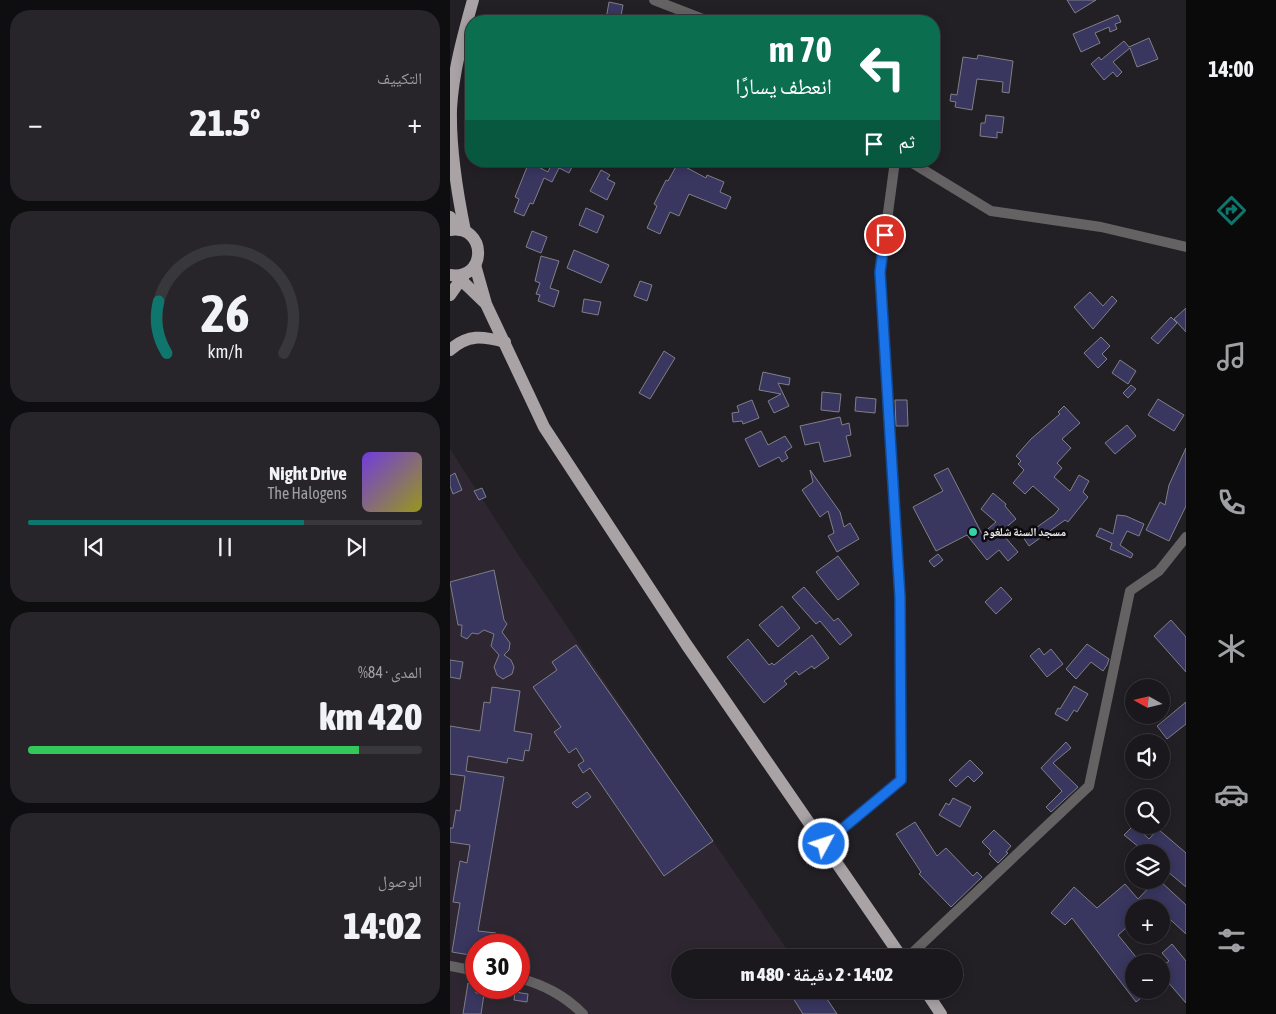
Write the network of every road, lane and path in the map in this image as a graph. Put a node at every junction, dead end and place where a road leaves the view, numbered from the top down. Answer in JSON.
{"nodes":[{"id":1,"x":473,"y":0,"type":"edge"},
{"id":2,"x":654,"y":0,"type":"edge"},
{"id":3,"x":469,"y":15,"type":"edge"},
{"id":4,"x":693,"y":15,"type":"edge"},
{"id":5,"x":465,"y":32,"type":"edge"},
{"id":6,"x":450,"y":123,"type":"edge"},
{"id":7,"x":894,"y":167,"type":"edge"},
{"id":8,"x":919,"y":167,"type":"edge"},
{"id":9,"x":450,"y":217,"type":"edge"},
{"id":10,"x":458,"y":230,"type":"edge"},
{"id":11,"x":1186,"y":247,"type":"edge"},
{"id":12,"x":475,"y":265,"type":"junction"},
{"id":13,"x":458,"y":276,"type":"edge"},
{"id":14,"x":450,"y":295,"type":"edge"},
{"id":15,"x":486,"y":304,"type":"junction"},
{"id":16,"x":504,"y":342,"type":"junction"},
{"id":17,"x":450,"y":350,"type":"edge"},
{"id":18,"x":1186,"y":537,"type":"edge"},
{"id":19,"x":824,"y":844,"type":"junction"},
{"id":20,"x":896,"y":949,"type":"edge"},
{"id":21,"x":917,"y":949,"type":"edge"},
{"id":22,"x":450,"y":966,"type":"edge"},
{"id":23,"x":465,"y":968,"type":"edge"},
{"id":24,"x":530,"y":981,"type":"edge"},
{"id":25,"x":931,"y":999,"type":"edge"},
{"id":26,"x":583,"y":1014,"type":"edge"},
{"id":27,"x":941,"y":1014,"type":"edge"}],
"edges":[{"from":1,"to":3,"type":"main road"},
{"from":2,"to":4,"type":"street"},
{"from":5,"to":6,"type":"main road"},
{"from":6,"to":10,"type":"main road"},
{"from":7,"to":19,"type":"street"},
{"from":8,"to":11,"type":"street"},
{"from":9,"to":10,"type":"main road"},
{"from":10,"to":12,"type":"main road"},
{"from":12,"to":13,"type":"main road"},
{"from":12,"to":15,"type":"main road"},
{"from":13,"to":14,"type":"main road"},
{"from":13,"to":15,"type":"main road"},
{"from":15,"to":16,"type":"main road"},
{"from":16,"to":17,"type":"main road"},
{"from":16,"to":19,"type":"main road"},
{"from":18,"to":21,"type":"street"},
{"from":19,"to":20,"type":"main road"},
{"from":22,"to":23,"type":"street"},
{"from":24,"to":26,"type":"street"},
{"from":25,"to":27,"type":"main road"}]}
